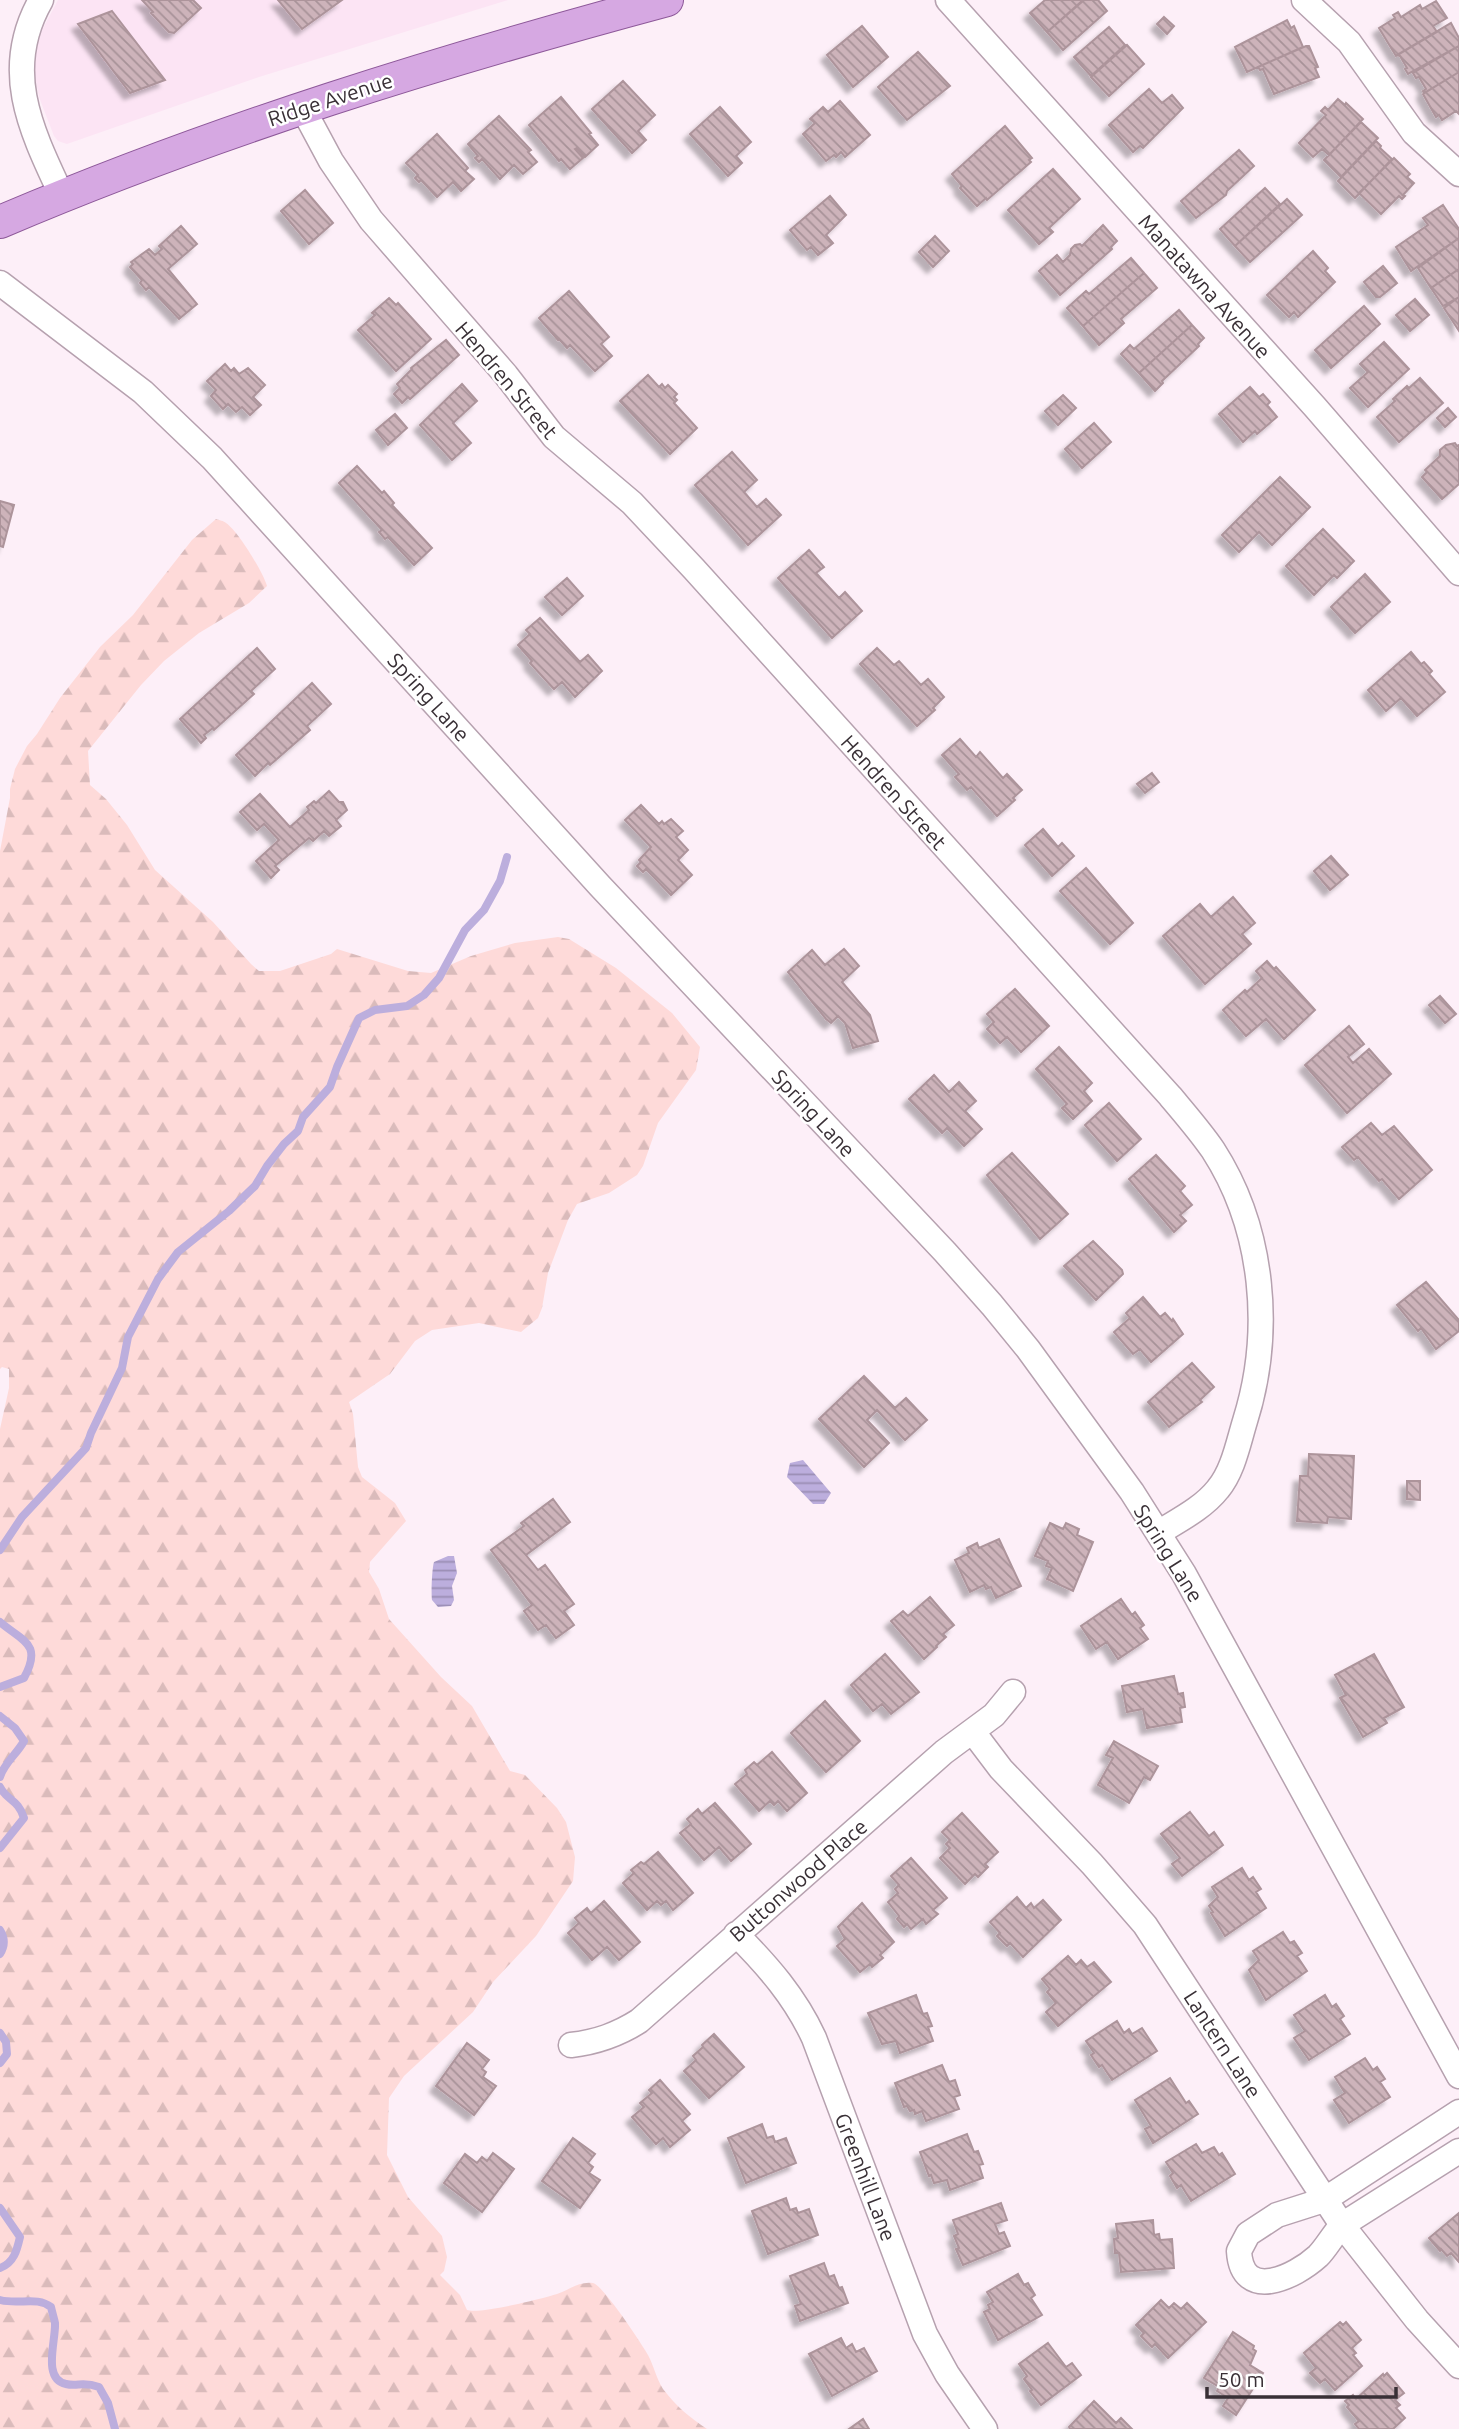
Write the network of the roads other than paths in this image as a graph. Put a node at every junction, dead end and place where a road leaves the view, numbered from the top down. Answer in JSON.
{"nodes":[{"id":1,"x":41,"y":0,"type":"edge"},
{"id":2,"x":667,"y":0,"type":"edge"},
{"id":3,"x":948,"y":0,"type":"edge"},
{"id":4,"x":1304,"y":0,"type":"edge"},
{"id":5,"x":302,"y":107,"type":"junction"},
{"id":6,"x":1459,"y":174,"type":"edge"},
{"id":7,"x":62,"y":196,"type":"junction"},
{"id":8,"x":0,"y":222,"type":"edge"},
{"id":9,"x":0,"y":282,"type":"edge"},
{"id":10,"x":1459,"y":573,"type":"edge"},
{"id":11,"x":1158,"y":1533,"type":"junction"},
{"id":12,"x":1013,"y":1692,"type":"dead end"},
{"id":13,"x":974,"y":1732,"type":"junction"},
{"id":14,"x":736,"y":1934,"type":"junction"},
{"id":15,"x":571,"y":2045,"type":"dead end"},
{"id":16,"x":1459,"y":2076,"type":"edge"},
{"id":17,"x":1459,"y":2112,"type":"edge"},
{"id":18,"x":1459,"y":2151,"type":"edge"},
{"id":19,"x":1324,"y":2200,"type":"junction"},
{"id":20,"x":1342,"y":2225,"type":"junction"},
{"id":21,"x":1459,"y":2366,"type":"edge"},
{"id":22,"x":985,"y":2429,"type":"edge"}],
"edges":[{"from":1,"to":7,"type":"street"},
{"from":2,"to":5,"type":"main road","name":"Ridge Avenue"},
{"from":3,"to":10,"type":"street","name":"Manatawna Avenue"},
{"from":4,"to":6,"type":"street"},
{"from":5,"to":7,"type":"main road","name":"Ridge Avenue"},
{"from":5,"to":11,"type":"street","name":"Hendren Street"},
{"from":7,"to":8,"type":"main road","name":"Ridge Avenue"},
{"from":9,"to":11,"type":"street","name":"Spring Lane"},
{"from":11,"to":16,"type":"street","name":"Spring Lane"},
{"from":12,"to":13,"type":"street","name":"Buttonwood Place"},
{"from":13,"to":14,"type":"street","name":"Buttonwood Place"},
{"from":13,"to":19,"type":"street","name":"Lantern Lane"},
{"from":14,"to":15,"type":"street","name":"Buttonwood Place"},
{"from":14,"to":22,"type":"street","name":"Greenhill Lane"},
{"from":17,"to":19,"type":"street"},
{"from":18,"to":20,"type":"street"},
{"from":19,"to":20,"type":"street","name":"Lantern Lane"},
{"from":19,"to":20,"type":"street"},
{"from":20,"to":21,"type":"street","name":"Lantern Lane"}]}
